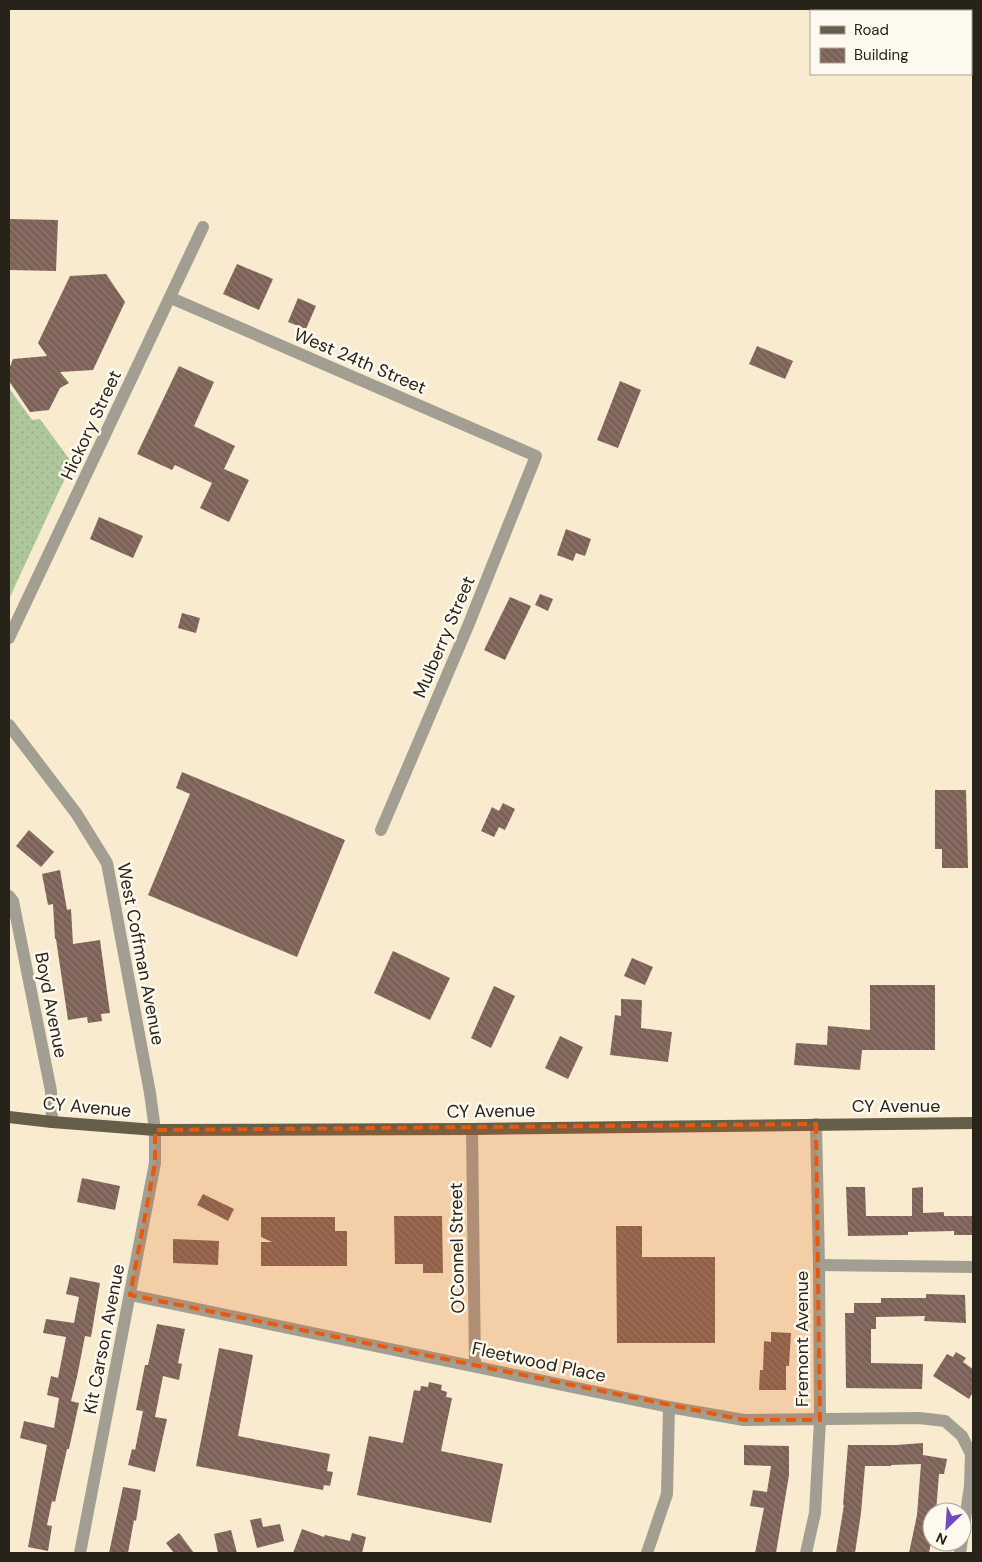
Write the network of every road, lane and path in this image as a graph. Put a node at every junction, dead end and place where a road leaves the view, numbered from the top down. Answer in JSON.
{"nodes":[{"id":1,"x":203,"y":227,"type":"dead end"},
{"id":2,"x":170,"y":298,"type":"junction"},
{"id":3,"x":536,"y":456,"type":"joint"},
{"id":4,"x":9,"y":638,"type":"edge"},
{"id":5,"x":9,"y":724,"type":"edge"},
{"id":6,"x":381,"y":830,"type":"dead end"},
{"id":7,"x":9,"y":896,"type":"edge"},
{"id":8,"x":9,"y":1117,"type":"edge"},
{"id":9,"x":52,"y":1122,"type":"junction"},
{"id":10,"x":973,"y":1123,"type":"edge"},
{"id":11,"x":816,"y":1124,"type":"junction"},
{"id":12,"x":472,"y":1129,"type":"junction"},
{"id":13,"x":154,"y":1130,"type":"junction"},
{"id":14,"x":819,"y":1265,"type":"junction"},
{"id":15,"x":973,"y":1267,"type":"edge"},
{"id":16,"x":130,"y":1295,"type":"junction"},
{"id":17,"x":476,"y":1366,"type":"junction"},
{"id":18,"x":669,"y":1407,"type":"junction"},
{"id":19,"x":820,"y":1420,"type":"junction"},
{"id":20,"x":80,"y":1553,"type":"edge"},
{"id":21,"x":648,"y":1553,"type":"edge"},
{"id":22,"x":806,"y":1553,"type":"edge"},
{"id":23,"x":960,"y":1553,"type":"edge"}],
"edges":[{"from":1,"to":2,"type":"street","name":"Hickory Street"},
{"from":2,"to":3,"type":"street","name":"West 24th Street"},
{"from":2,"to":4,"type":"street","name":"Hickory Street"},
{"from":3,"to":6,"type":"street","name":"Mulberry Street"},
{"from":5,"to":13,"type":"street","name":"West Coffman Avenue"},
{"from":7,"to":9,"type":"street","name":"Boyd Avenue"},
{"from":8,"to":9,"type":"main road","name":"CY Avenue"},
{"from":9,"to":13,"type":"main road","name":"CY Avenue"},
{"from":10,"to":11,"type":"main road","name":"CY Avenue"},
{"from":11,"to":12,"type":"main road","name":"CY Avenue"},
{"from":11,"to":14,"type":"street","name":"Fremont Avenue"},
{"from":12,"to":13,"type":"main road","name":"CY Avenue"},
{"from":12,"to":17,"type":"street","name":"O'Connel Street"},
{"from":13,"to":16,"type":"street","name":"Kit Carson Avenue"},
{"from":14,"to":15,"type":"street"},
{"from":14,"to":19,"type":"street","name":"Fremont Avenue"},
{"from":16,"to":17,"type":"street","name":"Fleetwood Place"},
{"from":16,"to":20,"type":"street","name":"Kit Carson Avenue"},
{"from":17,"to":18,"type":"street","name":"Fleetwood Place"},
{"from":18,"to":19,"type":"street","name":"Fleetwood Place"},
{"from":18,"to":21,"type":"street"},
{"from":19,"to":22,"type":"street","name":"Fremont Avenue"},
{"from":19,"to":23,"type":"street","name":"Fleetwood Place"}]}
